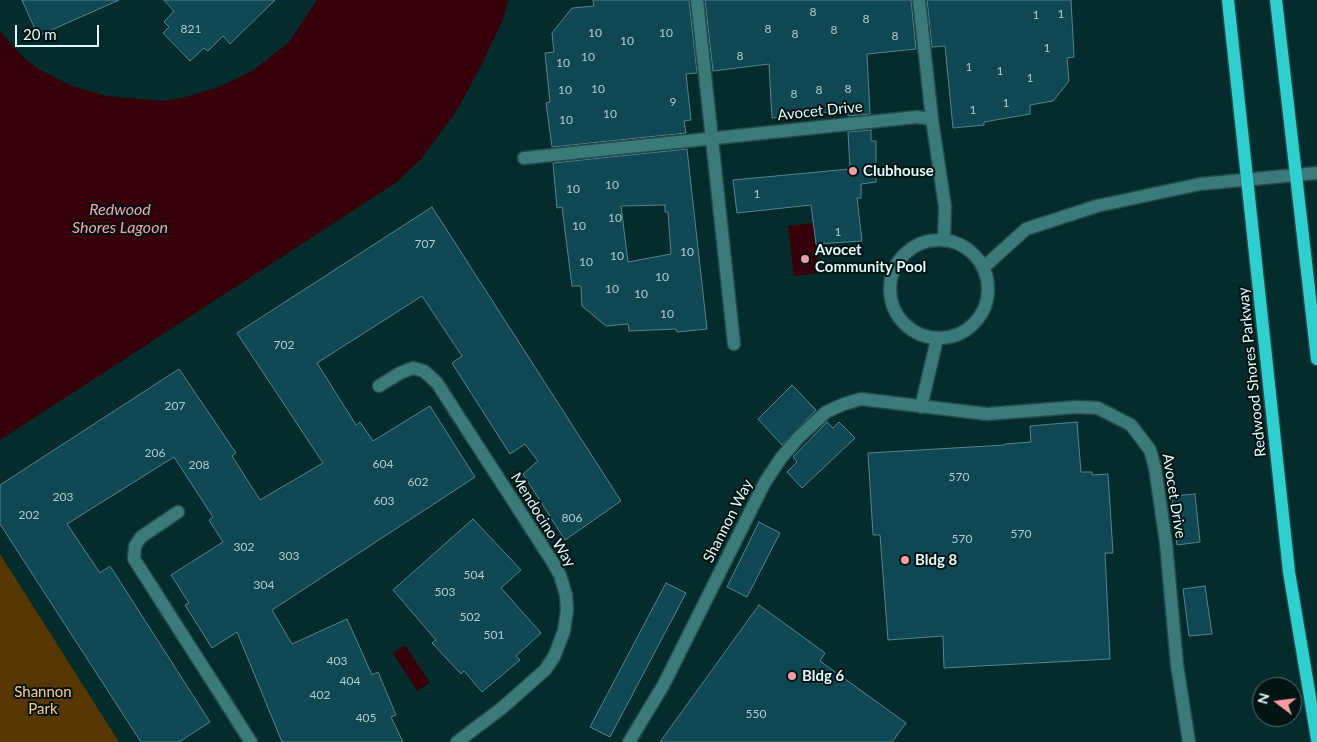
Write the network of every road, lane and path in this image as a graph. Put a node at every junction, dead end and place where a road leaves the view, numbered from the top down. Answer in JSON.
{"nodes":[{"id":1,"x":697,"y":0,"type":"edge"},
{"id":2,"x":919,"y":0,"type":"edge"},
{"id":3,"x":1228,"y":0,"type":"edge"},
{"id":4,"x":1276,"y":0,"type":"edge"},
{"id":5,"x":932,"y":119,"type":"junction"},
{"id":6,"x":712,"y":138,"type":"junction"},
{"id":7,"x":524,"y":158,"type":"dead end"},
{"id":8,"x":1317,"y":173,"type":"edge"},
{"id":9,"x":1295,"y":174,"type":"junction"},
{"id":10,"x":1249,"y":179,"type":"junction"},
{"id":11,"x":944,"y":240,"type":"junction"},
{"id":12,"x":984,"y":267,"type":"junction"},
{"id":13,"x":938,"y":339,"type":"junction"},
{"id":14,"x":734,"y":344,"type":"dead end"},
{"id":15,"x":1317,"y":359,"type":"edge"},
{"id":16,"x":379,"y":386,"type":"dead end"},
{"id":17,"x":921,"y":407,"type":"junction"},
{"id":18,"x":178,"y":512,"type":"dead end"},
{"id":19,"x":1317,"y":739,"type":"edge"},
{"id":20,"x":251,"y":742,"type":"edge"},
{"id":21,"x":456,"y":742,"type":"edge"},
{"id":22,"x":629,"y":742,"type":"edge"},
{"id":23,"x":1189,"y":742,"type":"edge"}],
"edges":[{"from":1,"to":6,"type":"street"},
{"from":2,"to":5,"type":"street"},
{"from":3,"to":10,"type":"main road","name":"Redwood Shores Parkway"},
{"from":4,"to":9,"type":"main road"},
{"from":5,"to":6,"type":"street","name":"Avocet Drive"},
{"from":5,"to":11,"type":"street"},
{"from":6,"to":7,"type":"street","name":"Avocet Drive"},
{"from":6,"to":14,"type":"street"},
{"from":8,"to":9,"type":"street"},
{"from":9,"to":10,"type":"street"},
{"from":9,"to":15,"type":"main road"},
{"from":10,"to":12,"type":"street"},
{"from":10,"to":19,"type":"main road","name":"Redwood Shores Parkway"},
{"from":11,"to":12,"type":"street"},
{"from":11,"to":13,"type":"street"},
{"from":12,"to":13,"type":"street"},
{"from":13,"to":17,"type":"street"},
{"from":16,"to":21,"type":"street","name":"Mendocino Way"},
{"from":17,"to":22,"type":"street","name":"Shannon Way"},
{"from":17,"to":23,"type":"street","name":"Avocet Drive"},
{"from":18,"to":20,"type":"street"}]}
